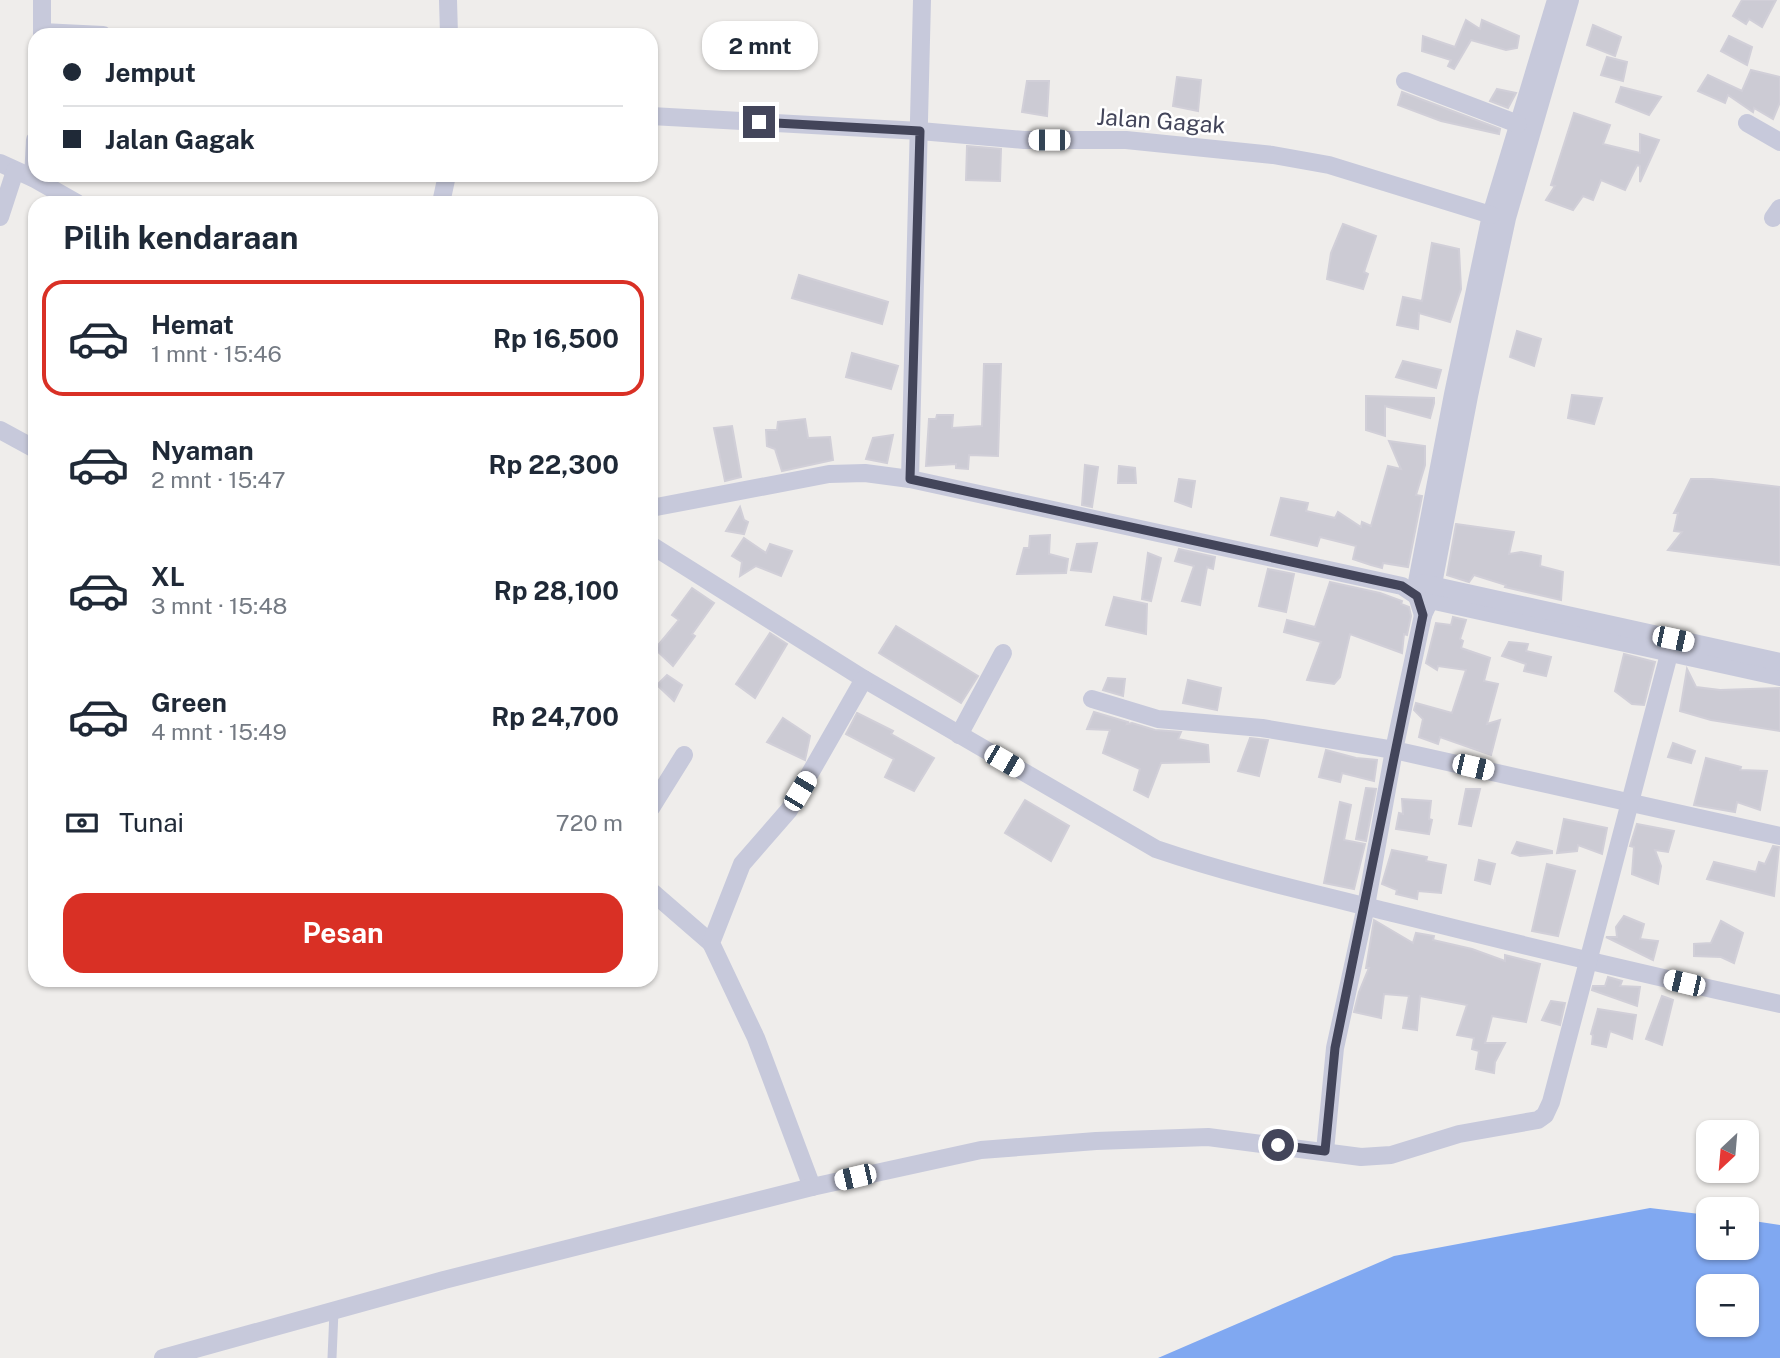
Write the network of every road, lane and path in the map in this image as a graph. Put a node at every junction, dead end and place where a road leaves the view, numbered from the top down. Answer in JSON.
{"nodes":[{"id":1,"x":42,"y":0,"type":"edge"},
{"id":2,"x":448,"y":0,"type":"edge"},
{"id":3,"x":922,"y":0,"type":"edge"},
{"id":4,"x":1556,"y":0,"type":"edge"},
{"id":5,"x":1570,"y":0,"type":"edge"},
{"id":6,"x":42,"y":28,"type":"edge"},
{"id":7,"x":449,"y":28,"type":"edge"},
{"id":8,"x":1405,"y":81,"type":"dead end"},
{"id":9,"x":658,"y":116,"type":"edge"},
{"id":10,"x":1747,"y":123,"type":"dead end"},
{"id":11,"x":1518,"y":124,"type":"junction"},
{"id":12,"x":920,"y":131,"type":"junction"},
{"id":13,"x":1780,"y":142,"type":"edge"},
{"id":14,"x":7,"y":167,"type":"edge"},
{"id":15,"x":28,"y":176,"type":"edge"},
{"id":16,"x":40,"y":182,"type":"edge"},
{"id":17,"x":65,"y":196,"type":"edge"},
{"id":18,"x":1491,"y":215,"type":"junction"},
{"id":19,"x":0,"y":217,"type":"edge"},
{"id":20,"x":0,"y":430,"type":"edge"},
{"id":21,"x":28,"y":445,"type":"edge"},
{"id":22,"x":910,"y":479,"type":"junction"},
{"id":23,"x":658,"y":507,"type":"edge"},
{"id":24,"x":658,"y":549,"type":"edge"},
{"id":25,"x":1420,"y":594,"type":"junction"},
{"id":26,"x":1672,"y":646,"type":"junction"},
{"id":27,"x":1003,"y":653,"type":"dead end"},
{"id":28,"x":1780,"y":662,"type":"edge"},
{"id":29,"x":1780,"y":677,"type":"edge"},
{"id":30,"x":863,"y":679,"type":"junction"},
{"id":31,"x":1092,"y":699,"type":"dead end"},
{"id":32,"x":959,"y":735,"type":"junction"},
{"id":33,"x":1394,"y":750,"type":"junction"},
{"id":34,"x":684,"y":755,"type":"dead end"},
{"id":35,"x":658,"y":797,"type":"edge"},
{"id":36,"x":1632,"y":803,"type":"junction"},
{"id":37,"x":1780,"y":836,"type":"edge"},
{"id":38,"x":658,"y":897,"type":"edge"},
{"id":39,"x":1366,"y":906,"type":"junction"},
{"id":40,"x":711,"y":943,"type":"junction"},
{"id":41,"x":1588,"y":961,"type":"junction"},
{"id":42,"x":1780,"y":1004,"type":"edge"},
{"id":43,"x":1325,"y":1151,"type":"junction"},
{"id":44,"x":812,"y":1187,"type":"junction"},
{"id":45,"x":334,"y":1311,"type":"junction"},
{"id":46,"x":163,"y":1358,"type":"edge"},
{"id":47,"x":332,"y":1358,"type":"edge"}],
"edges":[{"from":1,"to":6,"type":"street"},
{"from":2,"to":7,"type":"street"},
{"from":3,"to":12,"type":"street"},
{"from":4,"to":11,"type":"street"},
{"from":5,"to":25,"type":"street"},
{"from":8,"to":11,"type":"street"},
{"from":9,"to":12,"type":"street","name":"Jalan Gagak"},
{"from":10,"to":13,"type":"street"},
{"from":11,"to":18,"type":"street"},
{"from":12,"to":18,"type":"street","name":"Jalan Gagak"},
{"from":12,"to":22,"type":"street"},
{"from":14,"to":15,"type":"street"},
{"from":14,"to":19,"type":"street"},
{"from":16,"to":17,"type":"street"},
{"from":18,"to":25,"type":"street"},
{"from":20,"to":21,"type":"street"},
{"from":22,"to":23,"type":"street"},
{"from":22,"to":25,"type":"street"},
{"from":24,"to":30,"type":"street"},
{"from":25,"to":26,"type":"street"},
{"from":25,"to":33,"type":"street"},
{"from":26,"to":28,"type":"street"},
{"from":26,"to":29,"type":"street"},
{"from":26,"to":36,"type":"street"},
{"from":27,"to":32,"type":"street"},
{"from":30,"to":32,"type":"street"},
{"from":30,"to":40,"type":"street"},
{"from":31,"to":33,"type":"street"},
{"from":32,"to":39,"type":"street"},
{"from":33,"to":36,"type":"street"},
{"from":33,"to":39,"type":"street"},
{"from":34,"to":35,"type":"street"},
{"from":36,"to":37,"type":"street"},
{"from":36,"to":41,"type":"street"},
{"from":38,"to":40,"type":"street"},
{"from":39,"to":41,"type":"street"},
{"from":39,"to":43,"type":"street"},
{"from":40,"to":44,"type":"street"},
{"from":41,"to":42,"type":"street"},
{"from":41,"to":43,"type":"street"},
{"from":43,"to":44,"type":"street"},
{"from":44,"to":45,"type":"street"},
{"from":45,"to":46,"type":"street"},
{"from":45,"to":47,"type":"lane"}]}
